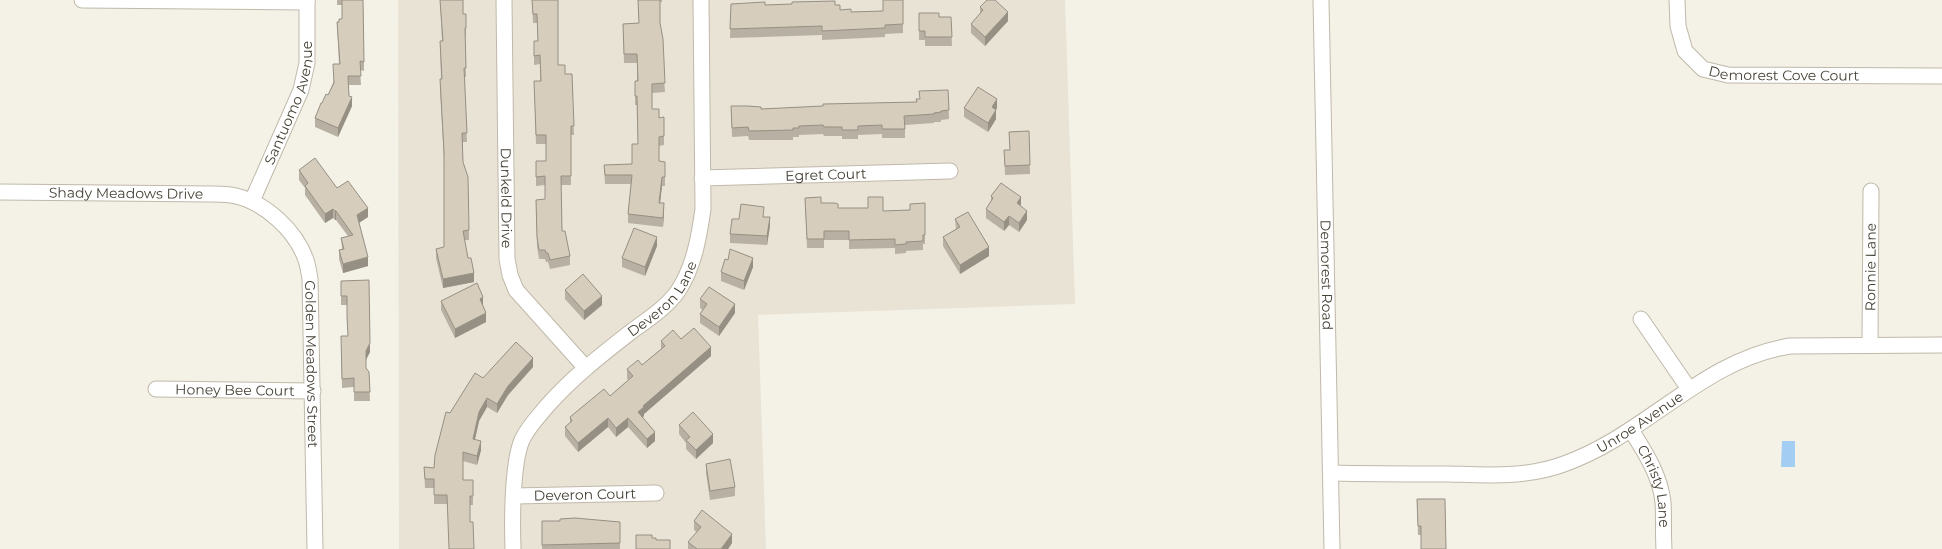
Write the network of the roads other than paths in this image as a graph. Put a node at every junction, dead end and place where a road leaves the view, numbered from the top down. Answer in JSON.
{"nodes":[{"id":1,"x":82,"y":0,"type":"edge"},
{"id":2,"x":504,"y":0,"type":"edge"},
{"id":3,"x":701,"y":0,"type":"edge"},
{"id":4,"x":1322,"y":0,"type":"edge"},
{"id":5,"x":1677,"y":0,"type":"edge"},
{"id":6,"x":307,"y":1,"type":"edge"},
{"id":7,"x":1942,"y":76,"type":"edge"},
{"id":8,"x":950,"y":171,"type":"dead end"},
{"id":9,"x":702,"y":178,"type":"junction"},
{"id":10,"x":1870,"y":191,"type":"dead end"},
{"id":11,"x":0,"y":192,"type":"edge"},
{"id":12,"x":252,"y":201,"type":"junction"},
{"id":13,"x":1641,"y":319,"type":"dead end"},
{"id":14,"x":1870,"y":345,"type":"junction"},
{"id":15,"x":1942,"y":345,"type":"edge"},
{"id":16,"x":585,"y":367,"type":"junction"},
{"id":17,"x":156,"y":389,"type":"dead end"},
{"id":18,"x":1690,"y":389,"type":"junction"},
{"id":19,"x":313,"y":391,"type":"junction"},
{"id":20,"x":1631,"y":430,"type":"junction"},
{"id":21,"x":1331,"y":474,"type":"junction"},
{"id":22,"x":656,"y":493,"type":"dead end"},
{"id":23,"x":514,"y":496,"type":"junction"},
{"id":24,"x":315,"y":549,"type":"edge"},
{"id":25,"x":513,"y":549,"type":"edge"},
{"id":26,"x":1332,"y":549,"type":"edge"},
{"id":27,"x":1664,"y":549,"type":"edge"}],
"edges":[{"from":1,"to":6,"type":"street"},
{"from":2,"to":16,"type":"street","name":"Dunkeld Drive"},
{"from":3,"to":9,"type":"street","name":"Deveron Lane"},
{"from":4,"to":21,"type":"street","name":"Demorest Road"},
{"from":5,"to":7,"type":"street","name":"Demorest Cove Court"},
{"from":6,"to":12,"type":"street","name":"Santuomo Avenue"},
{"from":8,"to":9,"type":"street","name":"Egret Court"},
{"from":9,"to":16,"type":"street","name":"Deveron Lane"},
{"from":10,"to":14,"type":"street","name":"Ronnie Lane"},
{"from":11,"to":12,"type":"street","name":"Shady Meadows Drive"},
{"from":12,"to":19,"type":"street","name":"Golden Meadows Street"},
{"from":13,"to":18,"type":"street"},
{"from":14,"to":15,"type":"street","name":"Unroe Avenue"},
{"from":14,"to":18,"type":"street","name":"Unroe Avenue"},
{"from":16,"to":23,"type":"street","name":"Deveron Lane"},
{"from":17,"to":19,"type":"street","name":"Honey Bee Court"},
{"from":18,"to":20,"type":"street","name":"Unroe Avenue"},
{"from":19,"to":24,"type":"street","name":"Golden Meadows Street"},
{"from":20,"to":21,"type":"street","name":"Unroe Avenue"},
{"from":20,"to":27,"type":"street","name":"Christy Lane"},
{"from":21,"to":26,"type":"street","name":"Demorest Road"},
{"from":22,"to":23,"type":"street","name":"Deveron Court"},
{"from":23,"to":25,"type":"street","name":"Deveron Lane"}]}
